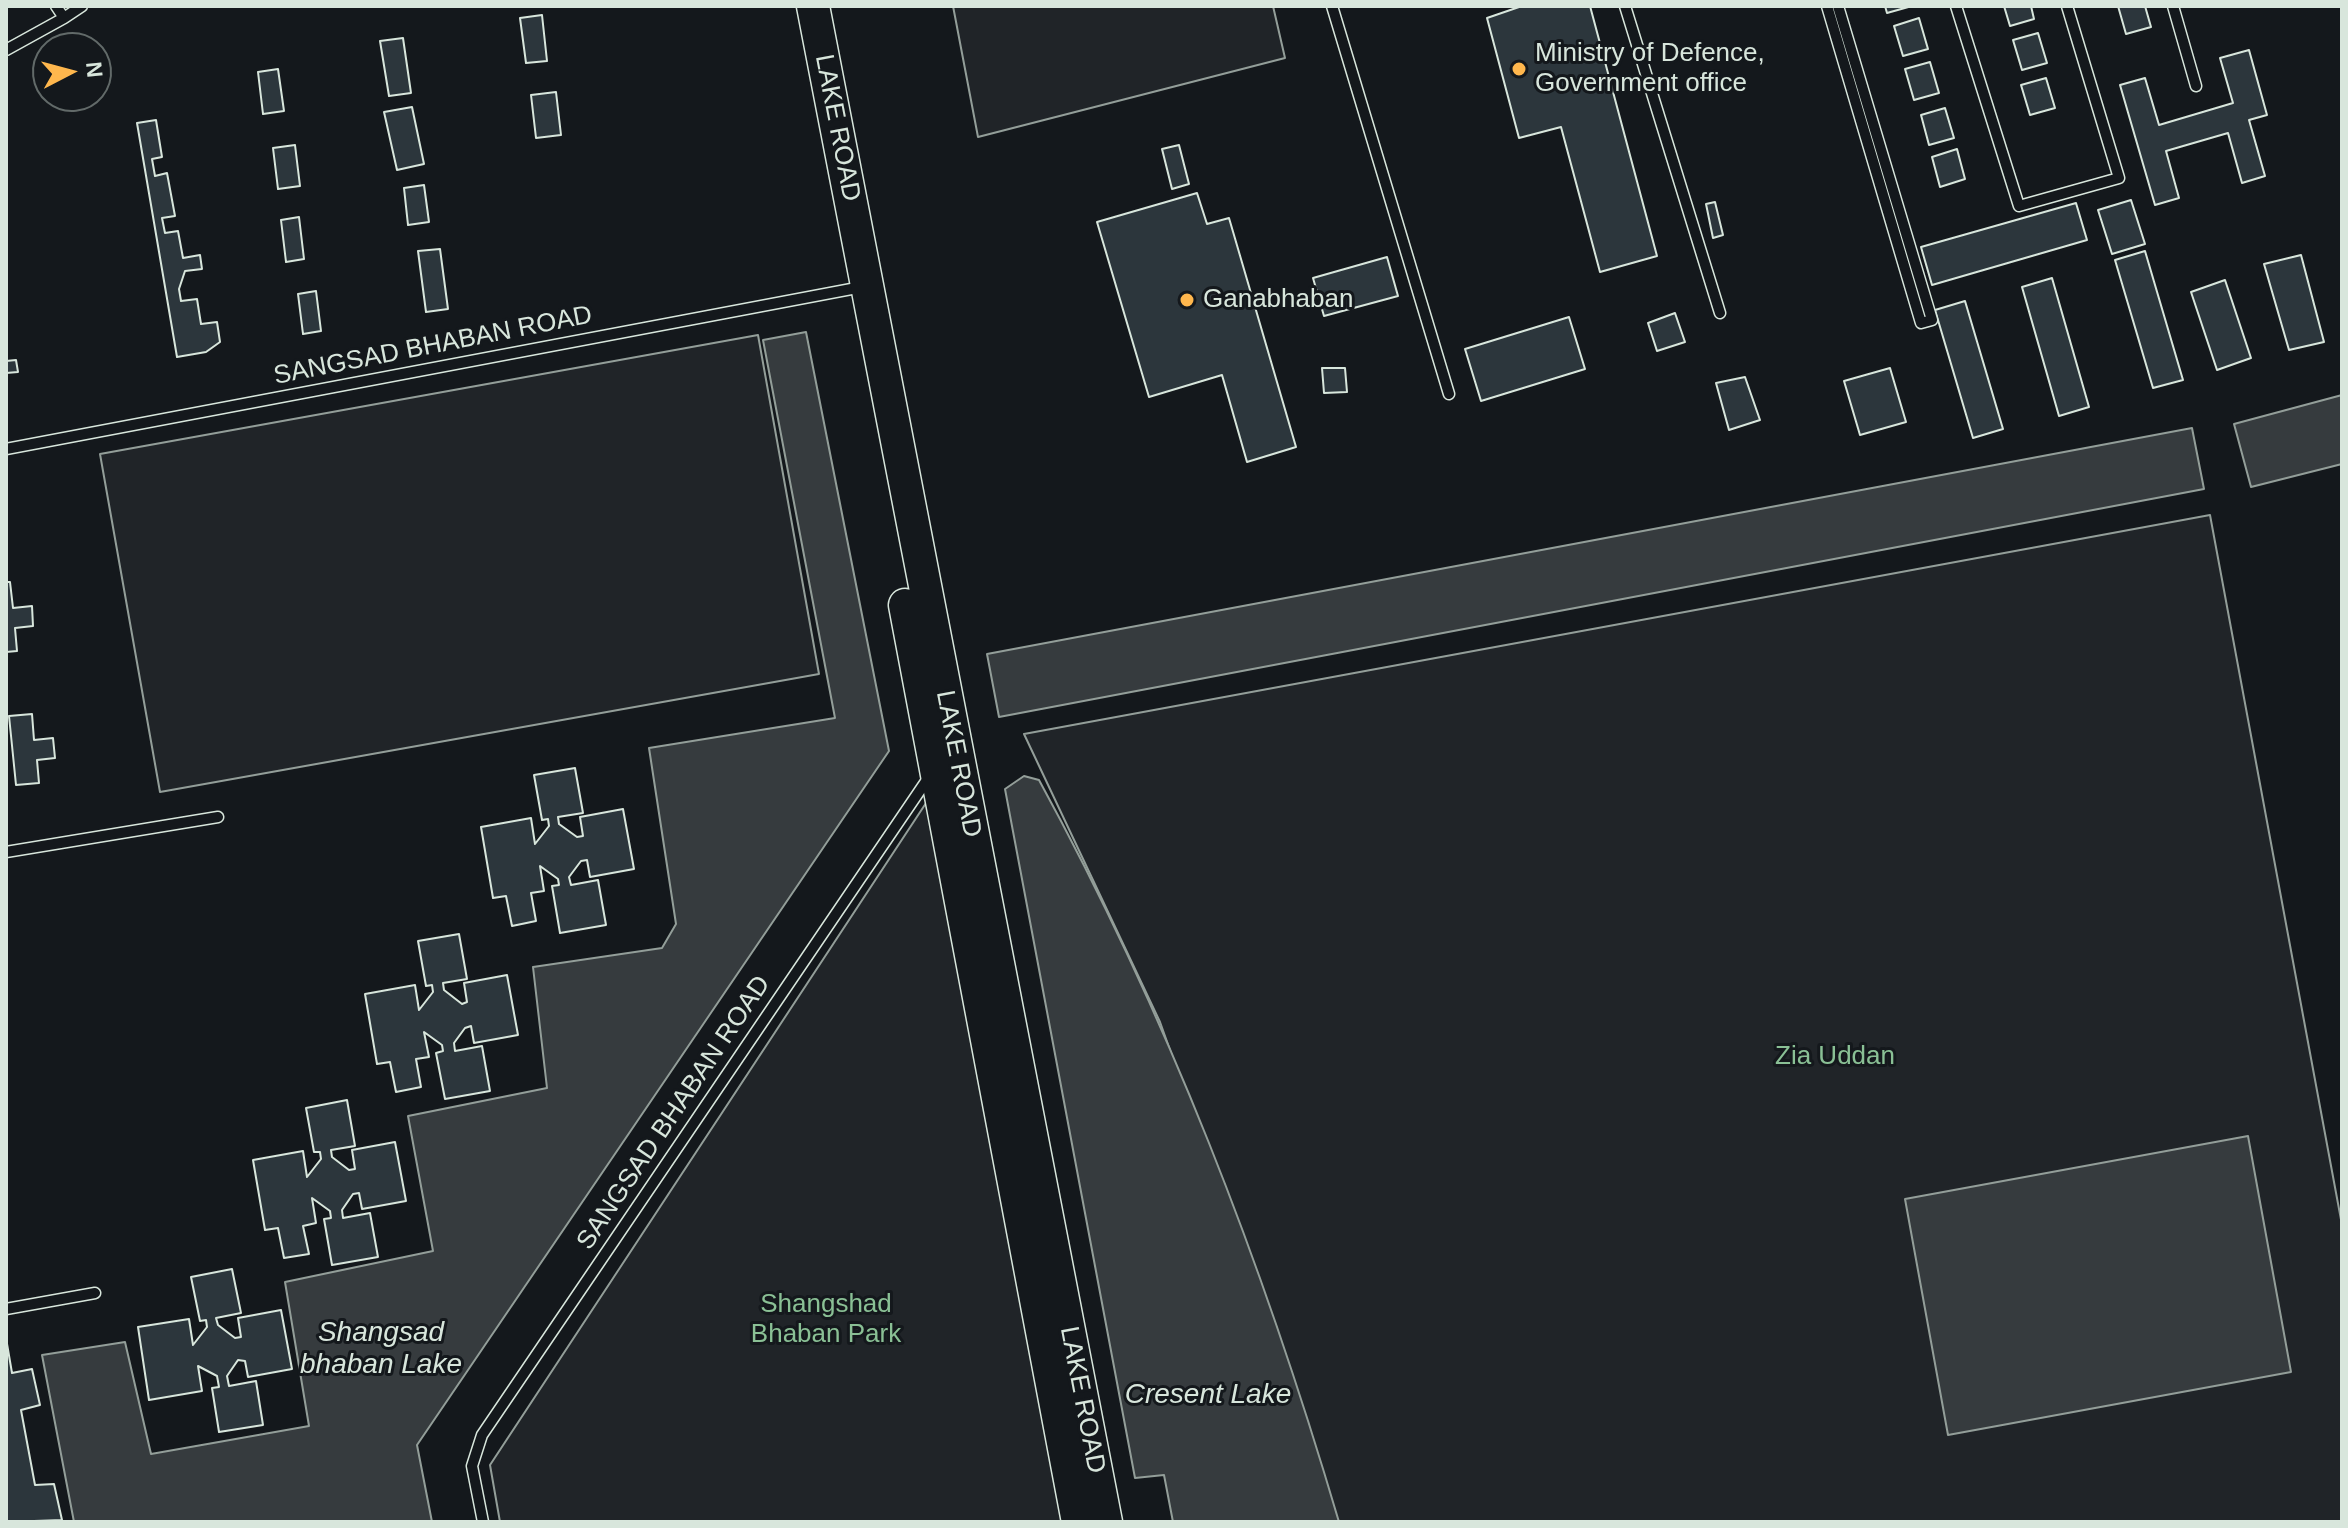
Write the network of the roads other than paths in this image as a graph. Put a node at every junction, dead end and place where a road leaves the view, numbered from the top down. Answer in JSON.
{"nodes":[{"id":1,"x":56,"y":6,"type":"edge"},
{"id":2,"x":82,"y":6,"type":"edge"},
{"id":3,"x":793,"y":6,"type":"edge"},
{"id":4,"x":813,"y":6,"type":"edge"},
{"id":5,"x":1332,"y":6,"type":"edge"},
{"id":6,"x":1625,"y":6,"type":"edge"},
{"id":7,"x":1827,"y":6,"type":"edge"},
{"id":8,"x":1838,"y":6,"type":"edge"},
{"id":9,"x":1956,"y":6,"type":"edge"},
{"id":10,"x":2067,"y":6,"type":"edge"},
{"id":11,"x":2173,"y":6,"type":"edge"},
{"id":12,"x":64,"y":18,"type":"junction"},
{"id":13,"x":6,"y":50,"type":"edge"},
{"id":14,"x":2196,"y":86,"type":"dead end"},
{"id":15,"x":857,"y":288,"type":"junction"},
{"id":16,"x":1720,"y":313,"type":"dead end"},
{"id":17,"x":1449,"y":394,"type":"dead end"},
{"id":18,"x":6,"y":449,"type":"edge"},
{"id":19,"x":945,"y":756,"type":"junction"},
{"id":20,"x":218,"y":817,"type":"dead end"},
{"id":21,"x":6,"y":852,"type":"edge"},
{"id":22,"x":95,"y":1293,"type":"dead end"},
{"id":23,"x":6,"y":1309,"type":"edge"},
{"id":24,"x":483,"y":1522,"type":"edge"},
{"id":25,"x":1078,"y":1522,"type":"edge"},
{"id":26,"x":1106,"y":1522,"type":"edge"}],
"edges":[{"from":1,"to":12,"type":"lane"},
{"from":2,"to":12,"type":"lane"},
{"from":3,"to":15,"type":"main road"},
{"from":4,"to":15,"type":"main road","name":"LAKE ROAD"},
{"from":5,"to":17,"type":"lane"},
{"from":6,"to":16,"type":"lane"},
{"from":7,"to":8,"type":"lane"},
{"from":9,"to":10,"type":"lane"},
{"from":11,"to":14,"type":"lane"},
{"from":12,"to":13,"type":"lane"},
{"from":15,"to":18,"type":"lane","name":"SANGSAD BHABAN ROAD"},
{"from":15,"to":19,"type":"main road","name":"LAKE ROAD"},
{"from":19,"to":24,"type":"lane","name":"SANGSAD BHABAN ROAD"},
{"from":19,"to":25,"type":"main road"},
{"from":19,"to":26,"type":"main road","name":"LAKE ROAD"},
{"from":20,"to":21,"type":"lane"},
{"from":22,"to":23,"type":"lane"}]}
